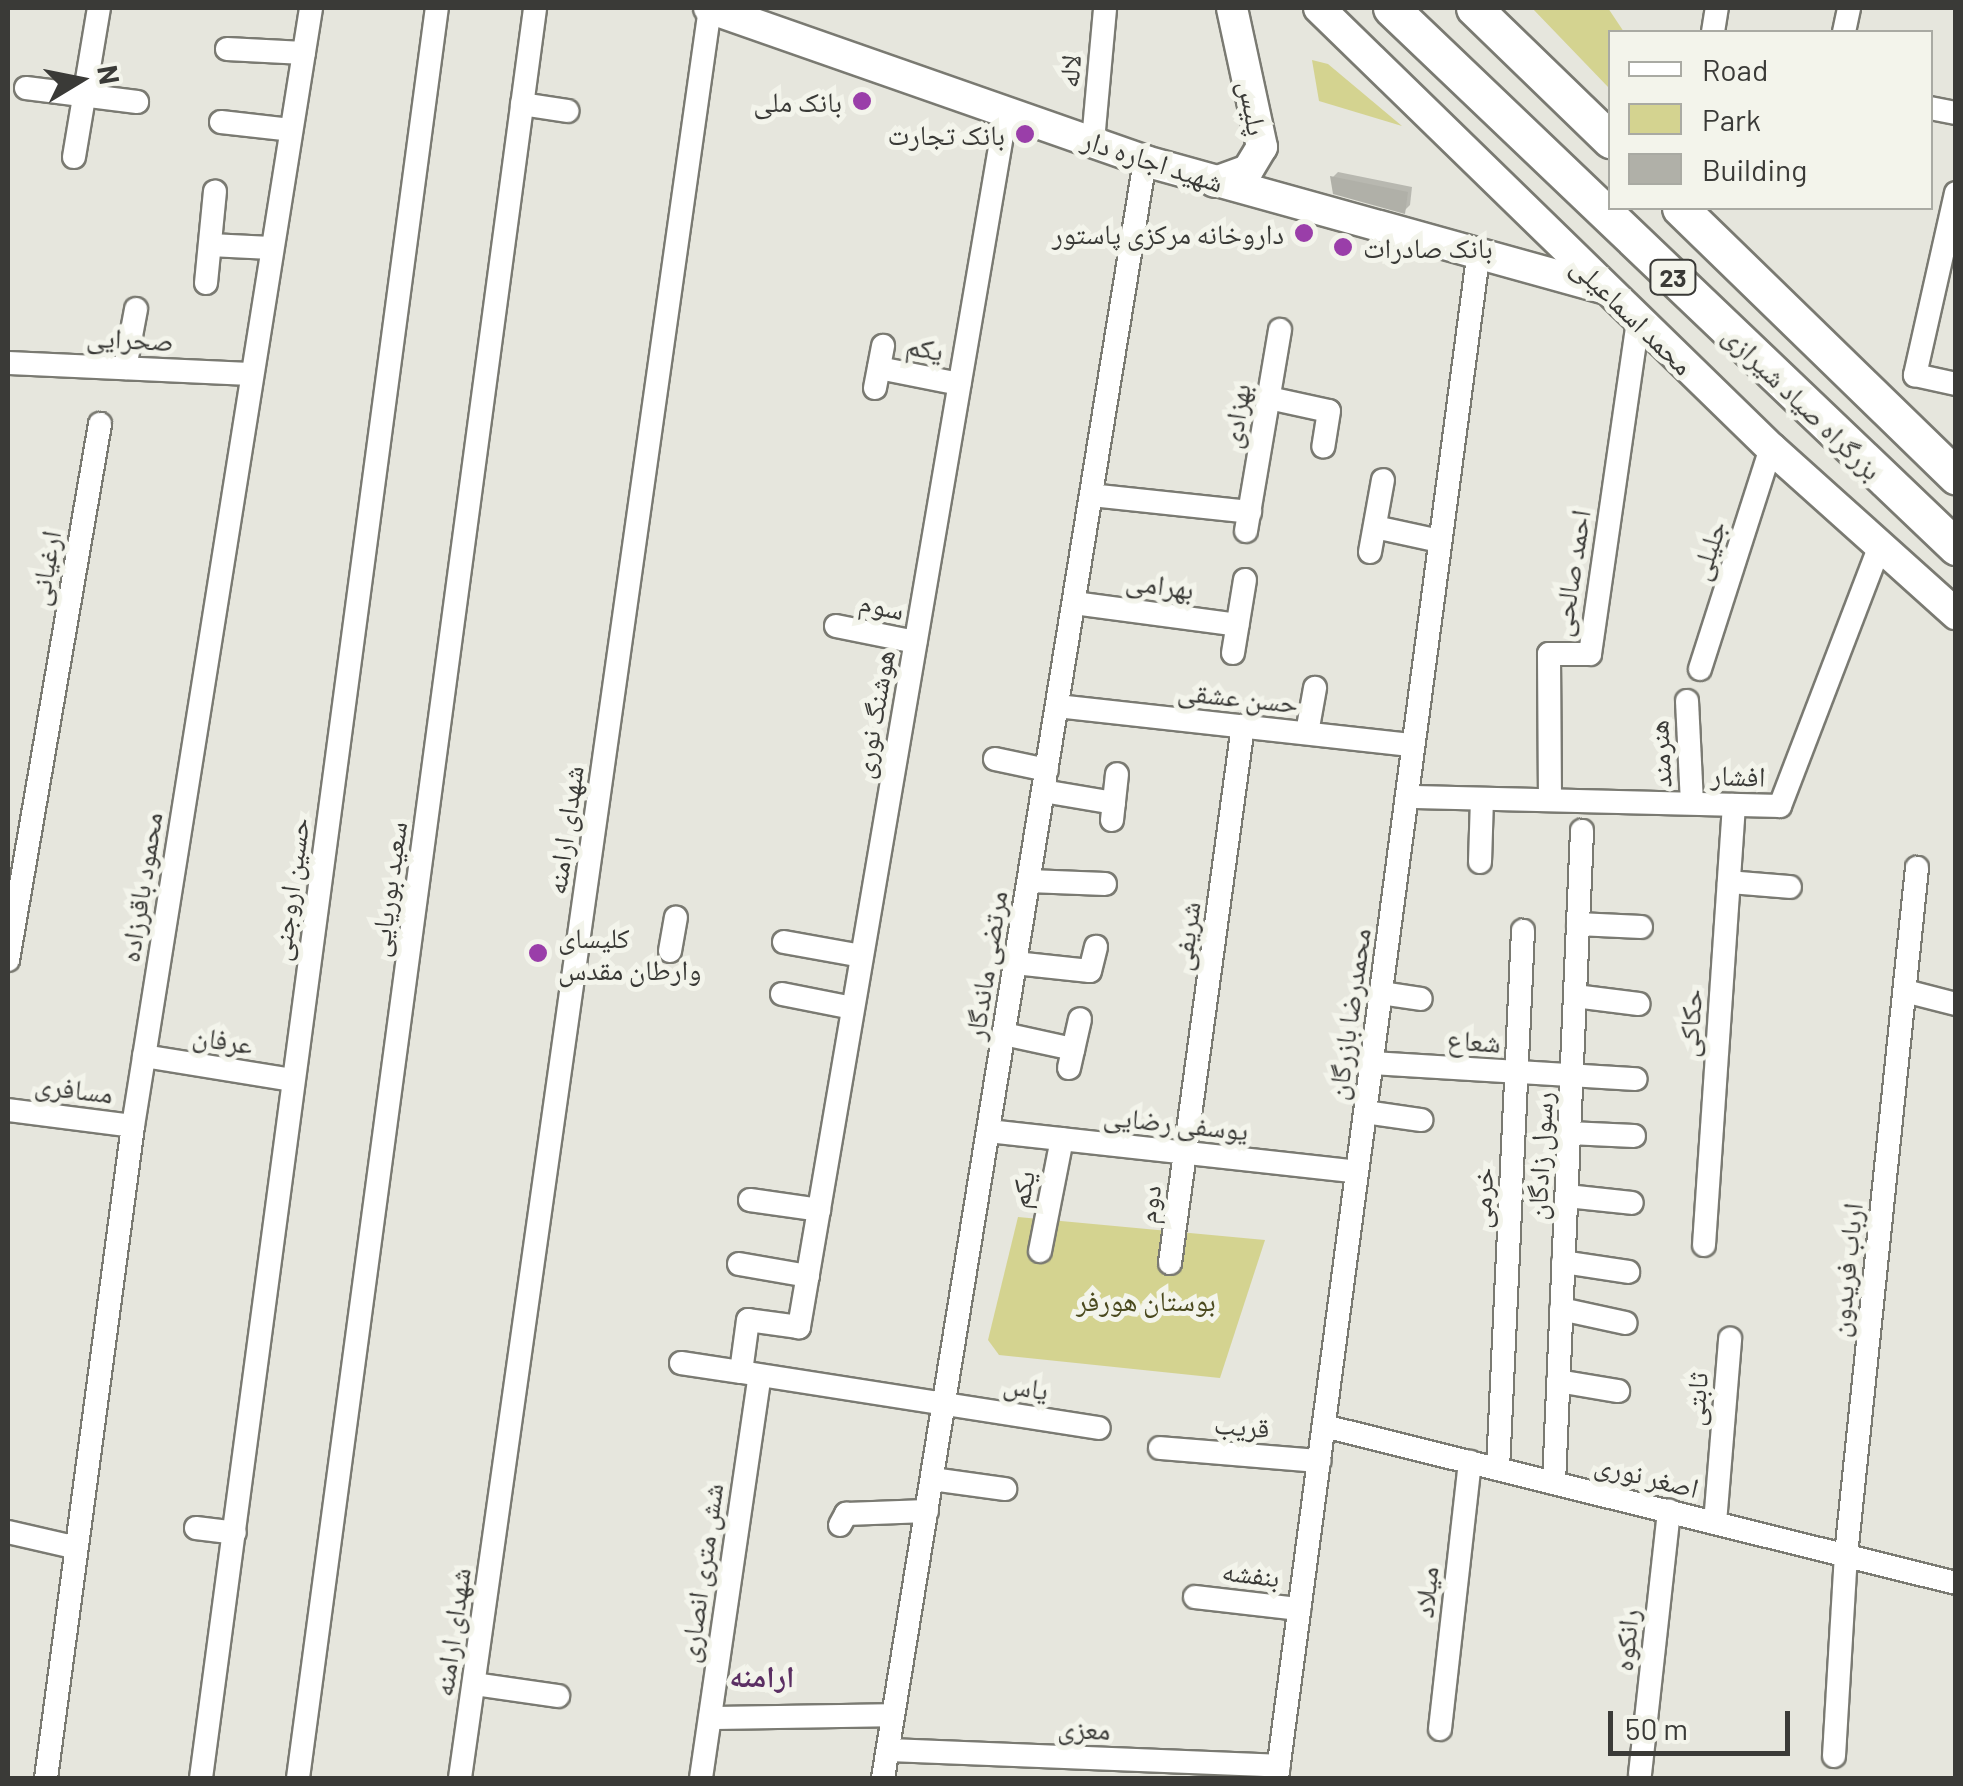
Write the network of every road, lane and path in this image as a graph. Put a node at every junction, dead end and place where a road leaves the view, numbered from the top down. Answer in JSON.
{"nodes":[{"id":1,"x":99,"y":8,"type":"edge"},
{"id":2,"x":312,"y":8,"type":"edge"},
{"id":3,"x":437,"y":8,"type":"edge"},
{"id":4,"x":535,"y":8,"type":"edge"},
{"id":5,"x":710,"y":8,"type":"edge"},
{"id":6,"x":1105,"y":8,"type":"edge"},
{"id":7,"x":1232,"y":8,"type":"edge"},
{"id":8,"x":1319,"y":8,"type":"edge"},
{"id":9,"x":1391,"y":8,"type":"edge"},
{"id":10,"x":1474,"y":8,"type":"edge"},
{"id":11,"x":743,"y":13,"type":"edge"},
{"id":12,"x":227,"y":49,"type":"dead end"},
{"id":13,"x":304,"y":53,"type":"junction"},
{"id":14,"x":26,"y":88,"type":"dead end"},
{"id":15,"x":84,"y":96,"type":"junction"},
{"id":16,"x":137,"y":102,"type":"dead end"},
{"id":17,"x":522,"y":104,"type":"junction"},
{"id":18,"x":567,"y":111,"type":"dead end"},
{"id":19,"x":1006,"y":112,"type":"junction"},
{"id":20,"x":220,"y":122,"type":"dead end"},
{"id":21,"x":291,"y":130,"type":"junction"},
{"id":22,"x":1608,"y":138,"type":"edge"},
{"id":23,"x":1093,"y":141,"type":"junction"},
{"id":24,"x":74,"y":157,"type":"dead end"},
{"id":25,"x":1146,"y":161,"type":"junction"},
{"id":26,"x":1215,"y":182,"type":"junction"},
{"id":27,"x":215,"y":191,"type":"dead end"},
{"id":28,"x":1956,"y":194,"type":"edge"},
{"id":29,"x":1682,"y":210,"type":"edge"},
{"id":30,"x":210,"y":245,"type":"junction"},
{"id":31,"x":271,"y":248,"type":"junction"},
{"id":32,"x":1478,"y":256,"type":"junction"},
{"id":33,"x":206,"y":284,"type":"dead end"},
{"id":34,"x":1605,"y":289,"type":"junction"},
{"id":35,"x":136,"y":309,"type":"dead end"},
{"id":36,"x":1638,"y":320,"type":"junction"},
{"id":37,"x":1280,"y":330,"type":"dead end"},
{"id":38,"x":8,"y":363,"type":"edge"},
{"id":39,"x":879,"y":367,"type":"dead end"},
{"id":40,"x":124,"y":368,"type":"junction"},
{"id":41,"x":250,"y":374,"type":"junction"},
{"id":42,"x":960,"y":384,"type":"junction"},
{"id":43,"x":1956,"y":384,"type":"edge"},
{"id":44,"x":1269,"y":398,"type":"junction"},
{"id":45,"x":100,"y":424,"type":"dead end"},
{"id":46,"x":1323,"y":447,"type":"dead end"},
{"id":47,"x":1770,"y":448,"type":"junction"},
{"id":48,"x":1956,"y":476,"type":"edge"},
{"id":49,"x":1383,"y":480,"type":"dead end"},
{"id":50,"x":1091,"y":495,"type":"junction"},
{"id":51,"x":1375,"y":526,"type":"junction"},
{"id":52,"x":1440,"y":541,"type":"junction"},
{"id":53,"x":1880,"y":546,"type":"junction"},
{"id":54,"x":1956,"y":548,"type":"edge"},
{"id":55,"x":1370,"y":552,"type":"dead end"},
{"id":56,"x":1245,"y":580,"type":"dead end"},
{"id":57,"x":1074,"y":603,"type":"junction"},
{"id":58,"x":1956,"y":614,"type":"edge"},
{"id":59,"x":1238,"y":625,"type":"junction"},
{"id":60,"x":836,"y":626,"type":"dead end"},
{"id":61,"x":916,"y":642,"type":"junction"},
{"id":62,"x":1233,"y":653,"type":"dead end"},
{"id":63,"x":1700,"y":669,"type":"dead end"},
{"id":64,"x":1315,"y":688,"type":"dead end"},
{"id":65,"x":1687,"y":701,"type":"dead end"},
{"id":66,"x":1057,"y":706,"type":"junction"},
{"id":67,"x":1243,"y":726,"type":"junction"},
{"id":68,"x":1307,"y":733,"type":"junction"},
{"id":69,"x":1414,"y":745,"type":"junction"},
{"id":70,"x":995,"y":758,"type":"dead end"},
{"id":71,"x":1118,"y":774,"type":"dead end"},
{"id":72,"x":1045,"y":780,"type":"junction"},
{"id":73,"x":1416,"y":797,"type":"dead end"},
{"id":74,"x":1482,"y":799,"type":"junction"},
{"id":75,"x":1550,"y":800,"type":"junction"},
{"id":76,"x":1692,"y":804,"type":"junction"},
{"id":77,"x":1734,"y":805,"type":"junction"},
{"id":78,"x":1582,"y":832,"type":"dead end"},
{"id":79,"x":1480,"y":862,"type":"dead end"},
{"id":80,"x":1918,"y":868,"type":"dead end"},
{"id":81,"x":1029,"y":881,"type":"junction"},
{"id":82,"x":1729,"y":882,"type":"junction"},
{"id":83,"x":1105,"y":884,"type":"dead end"},
{"id":84,"x":1790,"y":887,"type":"dead end"},
{"id":85,"x":676,"y":918,"type":"dead end"},
{"id":86,"x":1578,"y":924,"type":"junction"},
{"id":87,"x":1641,"y":927,"type":"dead end"},
{"id":88,"x":1524,"y":930,"type":"dead end"},
{"id":89,"x":784,"y":942,"type":"dead end"},
{"id":90,"x":1096,"y":947,"type":"dead end"},
{"id":91,"x":670,"y":950,"type":"dead end"},
{"id":92,"x":862,"y":956,"type":"junction"},
{"id":93,"x":8,"y":960,"type":"edge"},
{"id":94,"x":1015,"y":964,"type":"junction"},
{"id":95,"x":1905,"y":992,"type":"junction"},
{"id":96,"x":1381,"y":993,"type":"junction"},
{"id":97,"x":782,"y":994,"type":"dead end"},
{"id":98,"x":1575,"y":996,"type":"junction"},
{"id":99,"x":1421,"y":999,"type":"dead end"},
{"id":100,"x":1638,"y":1004,"type":"dead end"},
{"id":101,"x":1956,"y":1004,"type":"edge"},
{"id":102,"x":853,"y":1008,"type":"junction"},
{"id":103,"x":1080,"y":1019,"type":"dead end"},
{"id":104,"x":1004,"y":1034,"type":"junction"},
{"id":105,"x":144,"y":1056,"type":"junction"},
{"id":106,"x":1372,"y":1063,"type":"junction"},
{"id":107,"x":1516,"y":1073,"type":"junction"},
{"id":108,"x":1573,"y":1078,"type":"junction"},
{"id":109,"x":1636,"y":1079,"type":"dead end"},
{"id":110,"x":294,"y":1080,"type":"junction"},
{"id":111,"x":8,"y":1110,"type":"edge"},
{"id":112,"x":1365,"y":1112,"type":"junction"},
{"id":113,"x":1420,"y":1120,"type":"dead end"},
{"id":114,"x":134,"y":1126,"type":"junction"},
{"id":115,"x":988,"y":1131,"type":"junction"},
{"id":116,"x":1569,"y":1132,"type":"junction"},
{"id":117,"x":1634,"y":1136,"type":"dead end"},
{"id":118,"x":1062,"y":1139,"type":"junction"},
{"id":119,"x":1185,"y":1153,"type":"junction"},
{"id":120,"x":1357,"y":1172,"type":"junction"},
{"id":121,"x":1566,"y":1196,"type":"junction"},
{"id":122,"x":750,"y":1200,"type":"dead end"},
{"id":123,"x":1632,"y":1203,"type":"dead end"},
{"id":124,"x":819,"y":1210,"type":"junction"},
{"id":125,"x":1704,"y":1245,"type":"dead end"},
{"id":126,"x":1040,"y":1251,"type":"dead end"},
{"id":127,"x":1564,"y":1262,"type":"junction"},
{"id":128,"x":1170,"y":1263,"type":"dead end"},
{"id":129,"x":740,"y":1264,"type":"dead end"},
{"id":130,"x":1628,"y":1272,"type":"dead end"},
{"id":131,"x":808,"y":1276,"type":"junction"},
{"id":132,"x":1562,"y":1309,"type":"junction"},
{"id":133,"x":1625,"y":1322,"type":"dead end"},
{"id":134,"x":799,"y":1327,"type":"joint"},
{"id":135,"x":1730,"y":1339,"type":"dead end"},
{"id":136,"x":681,"y":1363,"type":"dead end"},
{"id":137,"x":750,"y":1374,"type":"junction"},
{"id":138,"x":1558,"y":1382,"type":"junction"},
{"id":139,"x":1618,"y":1390,"type":"dead end"},
{"id":140,"x":944,"y":1404,"type":"junction"},
{"id":141,"x":1324,"y":1426,"type":"junction"},
{"id":142,"x":1098,"y":1428,"type":"dead end"},
{"id":143,"x":1160,"y":1448,"type":"dead end"},
{"id":144,"x":1319,"y":1461,"type":"junction"},
{"id":145,"x":1470,"y":1462,"type":"junction"},
{"id":146,"x":1498,"y":1469,"type":"junction"},
{"id":147,"x":932,"y":1479,"type":"junction"},
{"id":148,"x":1554,"y":1483,"type":"junction"},
{"id":149,"x":1004,"y":1492,"type":"dead end"},
{"id":150,"x":926,"y":1511,"type":"junction"},
{"id":151,"x":1669,"y":1512,"type":"junction"},
{"id":152,"x":1716,"y":1523,"type":"junction"},
{"id":153,"x":840,"y":1525,"type":"dead end"},
{"id":154,"x":196,"y":1528,"type":"dead end"},
{"id":155,"x":8,"y":1532,"type":"edge"},
{"id":156,"x":236,"y":1533,"type":"junction"},
{"id":157,"x":74,"y":1547,"type":"junction"},
{"id":158,"x":1846,"y":1555,"type":"junction"},
{"id":159,"x":1956,"y":1583,"type":"edge"},
{"id":160,"x":1195,"y":1597,"type":"dead end"},
{"id":161,"x":1300,"y":1609,"type":"junction"},
{"id":162,"x":474,"y":1684,"type":"junction"},
{"id":163,"x":558,"y":1696,"type":"dead end"},
{"id":164,"x":894,"y":1715,"type":"junction"},
{"id":165,"x":710,"y":1718,"type":"junction"},
{"id":166,"x":1440,"y":1729,"type":"dead end"},
{"id":167,"x":888,"y":1750,"type":"junction"},
{"id":168,"x":1834,"y":1756,"type":"dead end"},
{"id":169,"x":1068,"y":1768,"type":"edge"},
{"id":170,"x":1278,"y":1772,"type":"edge"},
{"id":171,"x":1640,"y":1774,"type":"dead end"},
{"id":172,"x":46,"y":1778,"type":"edge"},
{"id":173,"x":202,"y":1778,"type":"edge"},
{"id":174,"x":298,"y":1778,"type":"edge"},
{"id":175,"x":460,"y":1778,"type":"edge"},
{"id":176,"x":701,"y":1778,"type":"edge"},
{"id":177,"x":883,"y":1778,"type":"edge"}],
"edges":[{"from":1,"to":15,"type":"street"},
{"from":2,"to":13,"type":"street","name":"محمود باقرزاده"},
{"from":3,"to":110,"type":"street","name":"حسین اروجنی"},
{"from":4,"to":17,"type":"street","name":"سعید بوریایی"},
{"from":5,"to":11,"type":"main road","name":"شهید اجاره دار"},
{"from":5,"to":162,"type":"street","name":"شهدای ارامنه"},
{"from":6,"to":23,"type":"street","name":"لاله"},
{"from":7,"to":26,"type":"main road","name":"پلیس"},
{"from":8,"to":34,"type":"main road","name":"محمد اسماعیلی"},
{"from":9,"to":54,"type":"highway","name":"بزرگراه صیاد شیرازی","number":"23"},
{"from":10,"to":22,"type":"highway"},
{"from":11,"to":19,"type":"main road","name":"شهید اجاره دار"},
{"from":12,"to":13,"type":"street"},
{"from":13,"to":21,"type":"street","name":"محمود باقرزاده"},
{"from":14,"to":15,"type":"street"},
{"from":15,"to":16,"type":"street"},
{"from":15,"to":24,"type":"street"},
{"from":17,"to":18,"type":"street"},
{"from":17,"to":174,"type":"street","name":"سعید بوریایی"},
{"from":19,"to":23,"type":"main road","name":"شهید اجاره دار"},
{"from":19,"to":42,"type":"street","name":"هوشنگ نوری"},
{"from":20,"to":21,"type":"street"},
{"from":21,"to":31,"type":"street","name":"محمود باقرزاده"},
{"from":23,"to":25,"type":"main road","name":"شهید اجاره دار"},
{"from":25,"to":26,"type":"main road","name":"شهید اجاره دار"},
{"from":25,"to":50,"type":"street","name":"مرتضی ماندگار"},
{"from":26,"to":32,"type":"main road","name":"شهید اجاره دار"},
{"from":27,"to":30,"type":"street"},
{"from":28,"to":43,"type":"street"},
{"from":29,"to":48,"type":"highway","name":"بزرگراه صیاد شیرازی","number":"23"},
{"from":30,"to":31,"type":"street"},
{"from":30,"to":33,"type":"street"},
{"from":31,"to":41,"type":"street","name":"محمود باقرزاده"},
{"from":32,"to":34,"type":"main road","name":"شهید اجاره دار"},
{"from":32,"to":52,"type":"street","name":"محمدرضا بازرگان"},
{"from":34,"to":36,"type":"main road","name":"محمد اسماعیلی"},
{"from":35,"to":40,"type":"street"},
{"from":36,"to":47,"type":"main road","name":"محمد اسماعیلی"},
{"from":36,"to":75,"type":"street","name":"احمد صالحی"},
{"from":37,"to":44,"type":"street","name":"بهزادی"},
{"from":38,"to":40,"type":"street","name":"صحرایی"},
{"from":39,"to":42,"type":"street","name":"یکم"},
{"from":40,"to":41,"type":"street","name":"صحرایی"},
{"from":41,"to":105,"type":"street","name":"محمود باقرزاده"},
{"from":42,"to":61,"type":"street","name":"هوشنگ نوری"},
{"from":44,"to":46,"type":"street"},
{"from":44,"to":50,"type":"street","name":"بهزادی"},
{"from":45,"to":93,"type":"street","name":"ارغیانی"},
{"from":47,"to":53,"type":"main road","name":"محمد اسماعیلی"},
{"from":47,"to":63,"type":"street","name":"جلیلی"},
{"from":49,"to":51,"type":"street"},
{"from":50,"to":57,"type":"street","name":"مرتضی ماندگار"},
{"from":51,"to":52,"type":"street"},
{"from":51,"to":55,"type":"street"},
{"from":52,"to":69,"type":"street","name":"محمدرضا بازرگان"},
{"from":53,"to":58,"type":"main road","name":"محمد اسماعیلی"},
{"from":53,"to":77,"type":"street","name":"افشار"},
{"from":56,"to":59,"type":"street"},
{"from":57,"to":59,"type":"street","name":"بهرامی"},
{"from":57,"to":66,"type":"street","name":"مرتضی ماندگار"},
{"from":59,"to":62,"type":"street"},
{"from":60,"to":61,"type":"street","name":"سوم"},
{"from":61,"to":92,"type":"street","name":"هوشنگ نوری"},
{"from":64,"to":68,"type":"street"},
{"from":65,"to":76,"type":"street","name":"هنرمند"},
{"from":66,"to":67,"type":"street","name":"حسن عشقی"},
{"from":66,"to":72,"type":"street","name":"مرتضی ماندگار"},
{"from":67,"to":68,"type":"street","name":"حسن عشقی"},
{"from":67,"to":119,"type":"street","name":"شریفی"},
{"from":68,"to":69,"type":"street","name":"حسن عشقی"},
{"from":69,"to":96,"type":"street","name":"محمدرضا بازرگان"},
{"from":70,"to":72,"type":"street"},
{"from":71,"to":72,"type":"street"},
{"from":72,"to":81,"type":"street","name":"مرتضی ماندگار"},
{"from":73,"to":74,"type":"street","name":"افشار"},
{"from":74,"to":75,"type":"street","name":"افشار"},
{"from":74,"to":79,"type":"street"},
{"from":75,"to":76,"type":"street","name":"افشار"},
{"from":76,"to":77,"type":"street","name":"افشار"},
{"from":77,"to":82,"type":"street","name":"حکاکی"},
{"from":78,"to":86,"type":"street","name":"رسول زادگان"},
{"from":80,"to":95,"type":"street","name":"ارباب فریدون"},
{"from":81,"to":83,"type":"street"},
{"from":81,"to":94,"type":"street","name":"مرتضی ماندگار"},
{"from":82,"to":84,"type":"street"},
{"from":82,"to":125,"type":"street","name":"حکاکی"},
{"from":85,"to":91,"type":"street"},
{"from":86,"to":87,"type":"street"},
{"from":86,"to":98,"type":"street","name":"رسول زادگان"},
{"from":88,"to":107,"type":"street","name":"خرمی"},
{"from":89,"to":92,"type":"street"},
{"from":90,"to":94,"type":"street"},
{"from":92,"to":102,"type":"street","name":"هوشنگ نوری"},
{"from":94,"to":104,"type":"street","name":"مرتضی ماندگار"},
{"from":95,"to":101,"type":"street"},
{"from":95,"to":158,"type":"street","name":"ارباب فریدون"},
{"from":96,"to":99,"type":"street"},
{"from":96,"to":106,"type":"street","name":"محمدرضا بازرگان"},
{"from":97,"to":102,"type":"street"},
{"from":98,"to":100,"type":"street"},
{"from":98,"to":108,"type":"street","name":"رسول زادگان"},
{"from":102,"to":124,"type":"street","name":"هوشنگ نوری"},
{"from":103,"to":104,"type":"street"},
{"from":104,"to":115,"type":"street","name":"مرتضی ماندگار"},
{"from":105,"to":110,"type":"street","name":"عرفان"},
{"from":105,"to":114,"type":"street","name":"محمود باقرزاده"},
{"from":106,"to":107,"type":"street","name":"شعاع"},
{"from":106,"to":112,"type":"street","name":"محمدرضا بازرگان"},
{"from":107,"to":108,"type":"street","name":"شعاع"},
{"from":107,"to":146,"type":"street","name":"خرمی"},
{"from":108,"to":109,"type":"street","name":"شعاع"},
{"from":108,"to":116,"type":"street","name":"رسول زادگان"},
{"from":110,"to":156,"type":"street","name":"حسین اروجنی"},
{"from":111,"to":114,"type":"street","name":"مسافری"},
{"from":112,"to":113,"type":"street"},
{"from":112,"to":120,"type":"street","name":"محمدرضا بازرگان"},
{"from":114,"to":157,"type":"street","name":"محمود باقرزاده"},
{"from":115,"to":118,"type":"street","name":"یوسفی رضایی"},
{"from":115,"to":140,"type":"street","name":"مرتضی ماندگار"},
{"from":116,"to":117,"type":"street"},
{"from":116,"to":121,"type":"street","name":"رسول زادگان"},
{"from":118,"to":119,"type":"street","name":"یوسفی رضایی"},
{"from":118,"to":126,"type":"street","name":"یکم"},
{"from":119,"to":120,"type":"street","name":"یوسفی رضایی"},
{"from":119,"to":128,"type":"street","name":"دوم"},
{"from":120,"to":141,"type":"street","name":"محمدرضا بازرگان"},
{"from":121,"to":123,"type":"street"},
{"from":121,"to":127,"type":"street","name":"رسول زادگان"},
{"from":122,"to":124,"type":"street"},
{"from":124,"to":131,"type":"street","name":"هوشنگ نوری"},
{"from":127,"to":130,"type":"street"},
{"from":127,"to":132,"type":"street","name":"رسول زادگان"},
{"from":129,"to":131,"type":"street"},
{"from":131,"to":134,"type":"street","name":"هوشنگ نوری"},
{"from":132,"to":133,"type":"street"},
{"from":132,"to":138,"type":"street","name":"رسول زادگان"},
{"from":134,"to":137,"type":"street","name":"شش متری انصاری"},
{"from":135,"to":152,"type":"street","name":"ثابتی"},
{"from":136,"to":137,"type":"street","name":"یاس"},
{"from":137,"to":140,"type":"street","name":"یاس"},
{"from":137,"to":165,"type":"street","name":"شش متری انصاری"},
{"from":138,"to":139,"type":"street"},
{"from":138,"to":148,"type":"street","name":"رسول زادگان"},
{"from":140,"to":142,"type":"street","name":"یاس"},
{"from":140,"to":147,"type":"street","name":"مرتضی ماندگار"},
{"from":141,"to":144,"type":"street","name":"محمدرضا بازرگان"},
{"from":141,"to":145,"type":"street","name":"اصغر نوری"},
{"from":143,"to":144,"type":"street","name":"قریب"},
{"from":144,"to":161,"type":"street","name":"محمدرضا بازرگان"},
{"from":145,"to":146,"type":"street","name":"اصغر نوری"},
{"from":145,"to":166,"type":"street","name":"میلاد"},
{"from":146,"to":148,"type":"street","name":"اصغر نوری"},
{"from":147,"to":149,"type":"street"},
{"from":147,"to":150,"type":"street","name":"مرتضی ماندگار"},
{"from":148,"to":151,"type":"street","name":"اصغر نوری"},
{"from":150,"to":153,"type":"street"},
{"from":150,"to":164,"type":"street","name":"مرتضی ماندگار"},
{"from":151,"to":152,"type":"street","name":"اصغر نوری"},
{"from":151,"to":171,"type":"street","name":"رانکوه"},
{"from":152,"to":158,"type":"street","name":"اصغر نوری"},
{"from":154,"to":156,"type":"street"},
{"from":155,"to":157,"type":"street"},
{"from":156,"to":173,"type":"street","name":"حسین اروجنی"},
{"from":157,"to":172,"type":"street","name":"محمود باقرزاده"},
{"from":158,"to":159,"type":"street","name":"اصغر نوری"},
{"from":158,"to":168,"type":"street","name":"ارباب فریدون"},
{"from":160,"to":161,"type":"street","name":"بنفشه"},
{"from":161,"to":170,"type":"street","name":"محمدرضا بازرگان"},
{"from":162,"to":163,"type":"street"},
{"from":162,"to":175,"type":"street","name":"شهدای ارامنه"},
{"from":164,"to":165,"type":"street"},
{"from":164,"to":167,"type":"street","name":"مرتضی ماندگار"},
{"from":165,"to":176,"type":"street","name":"شش متری انصاری"},
{"from":167,"to":169,"type":"street","name":"معزی"},
{"from":167,"to":177,"type":"street","name":"مرتضی ماندگار"},
{"from":169,"to":170,"type":"street","name":"معزی"}]}
